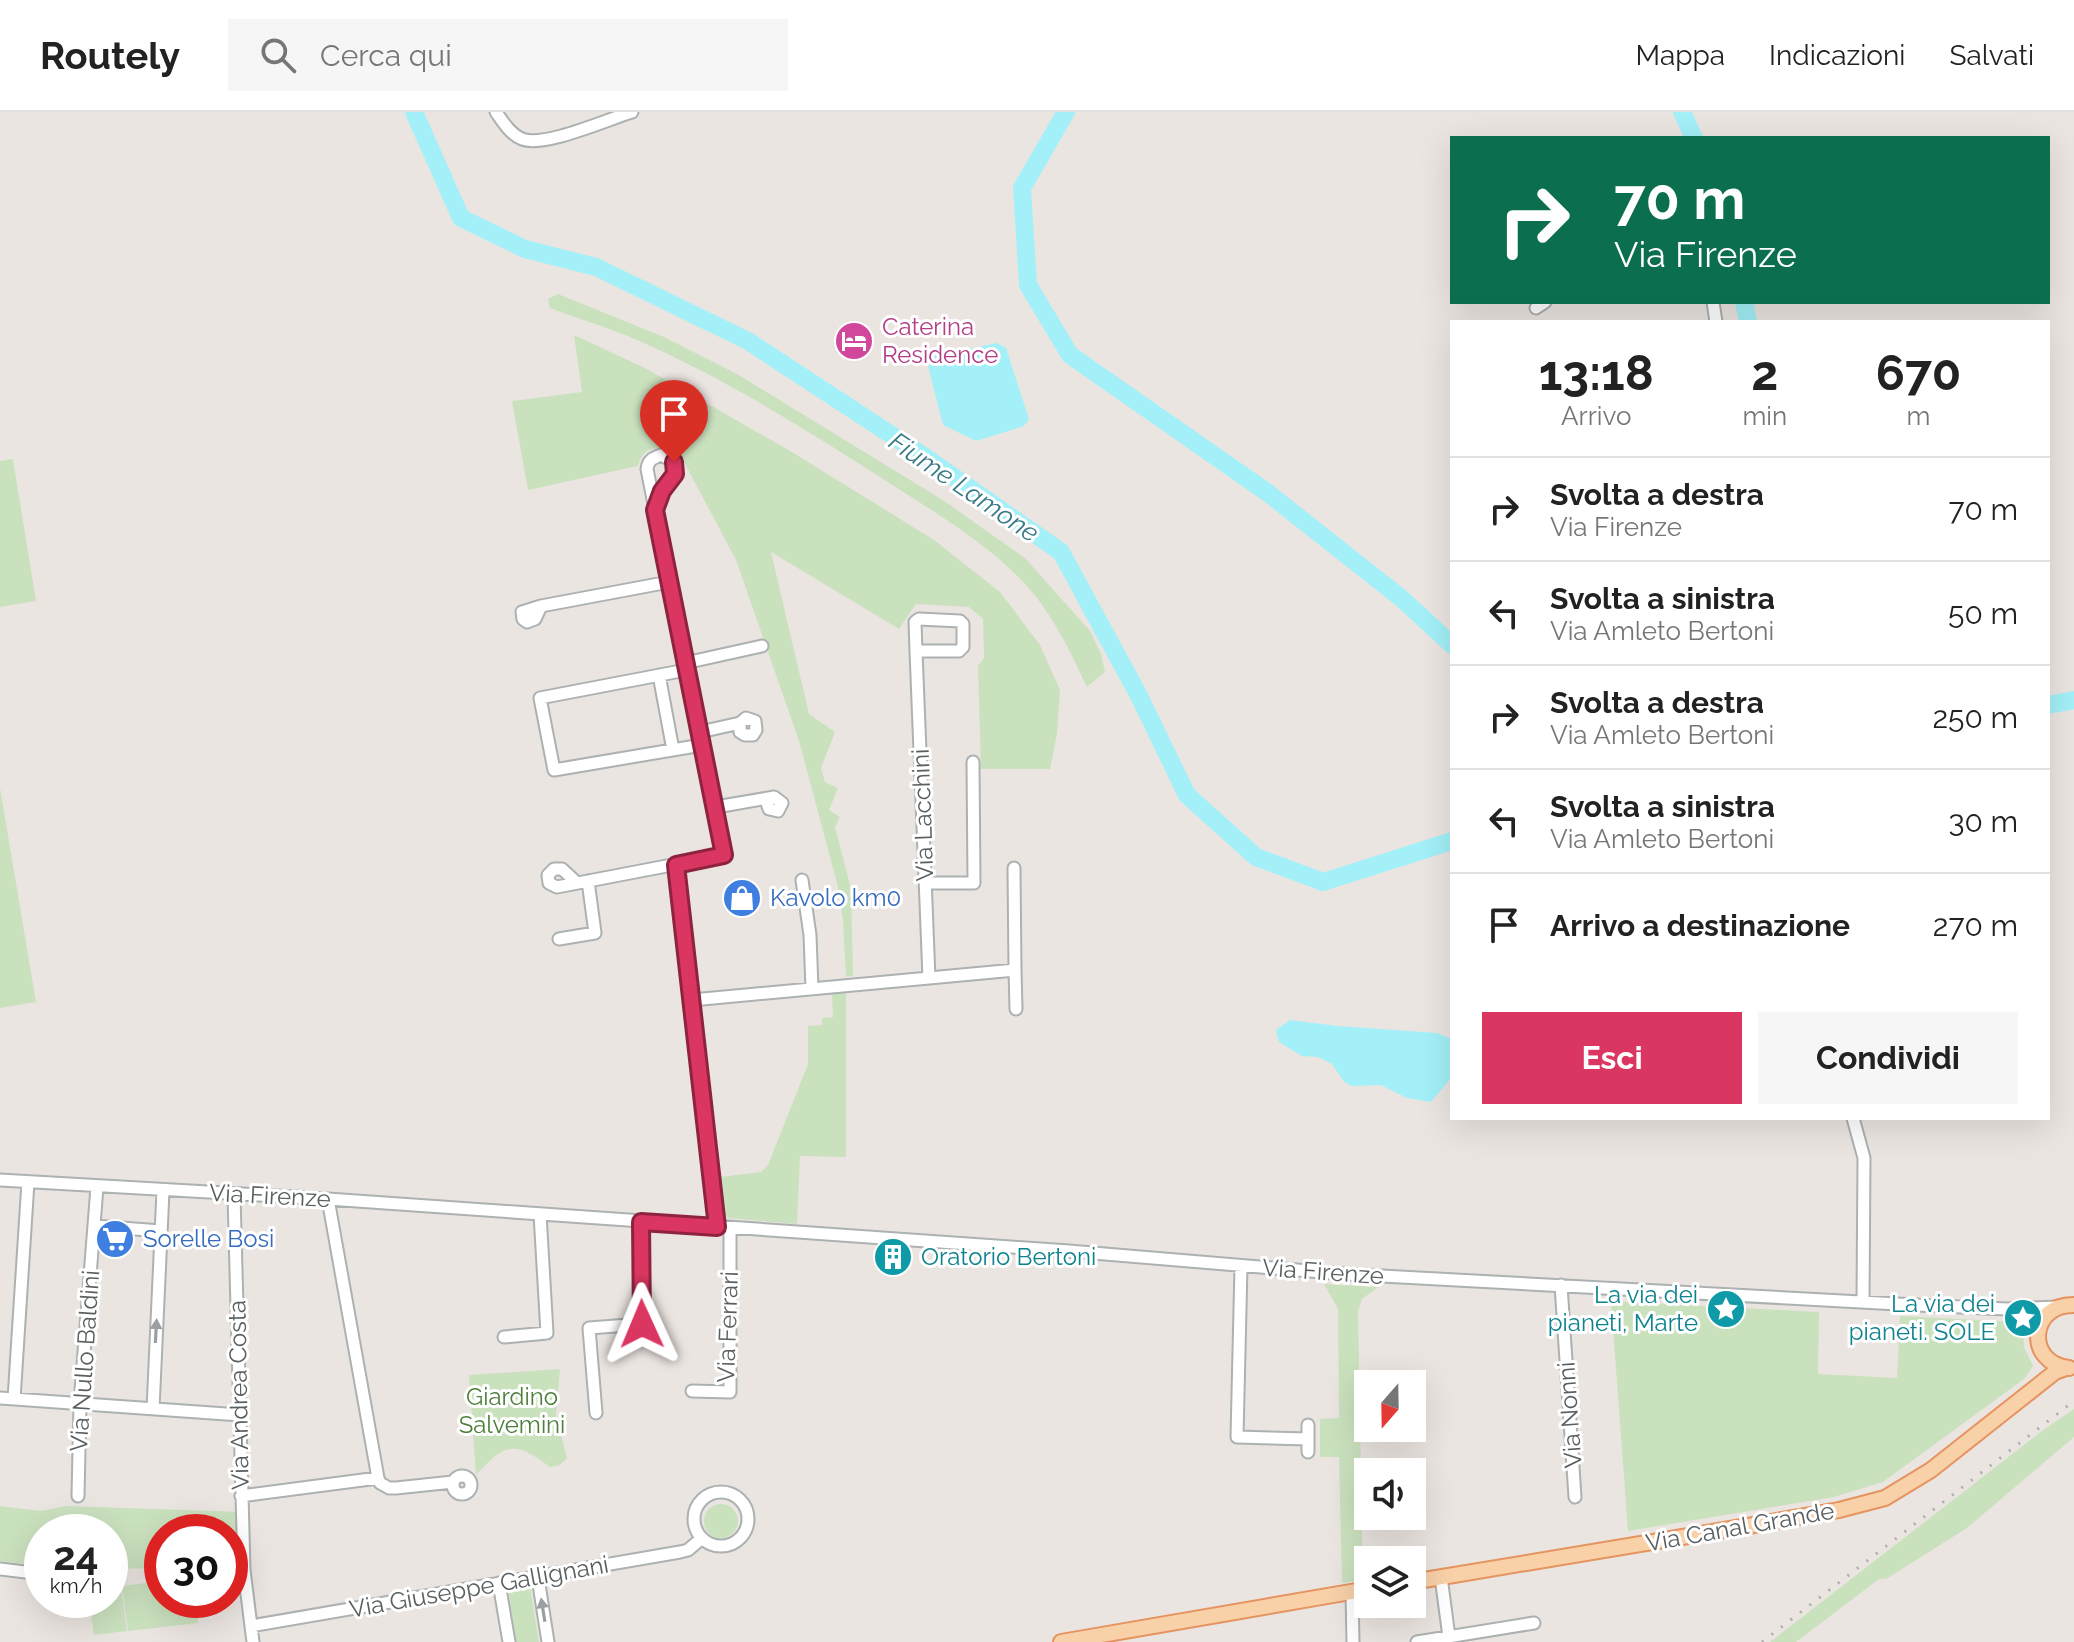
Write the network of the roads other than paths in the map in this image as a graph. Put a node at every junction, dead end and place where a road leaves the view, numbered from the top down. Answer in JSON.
{"nodes":[{"id":1,"x":496,"y":112,"type":"edge"},
{"id":2,"x":632,"y":112,"type":"edge"},
{"id":3,"x":655,"y":510,"type":"junction"},
{"id":4,"x":669,"y":582,"type":"junction"},
{"id":5,"x":541,"y":606,"type":"dead end"},
{"id":6,"x":762,"y":646,"type":"dead end"},
{"id":7,"x":916,"y":651,"type":"junction"},
{"id":8,"x":685,"y":666,"type":"junction"},
{"id":9,"x":659,"y":675,"type":"junction"},
{"id":10,"x":740,"y":723,"type":"dead end"},
{"id":11,"x":700,"y":732,"type":"junction"},
{"id":12,"x":702,"y":745,"type":"junction"},
{"id":13,"x":673,"y":750,"type":"junction"},
{"id":14,"x":973,"y":762,"type":"dead end"},
{"id":15,"x":770,"y":798,"type":"dead end"},
{"id":16,"x":716,"y":807,"type":"junction"},
{"id":17,"x":676,"y":865,"type":"junction"},
{"id":18,"x":1014,"y":868,"type":"dead end"},
{"id":19,"x":802,"y":880,"type":"dead end"},
{"id":20,"x":925,"y":883,"type":"junction"},
{"id":21,"x":559,"y":939,"type":"dead end"},
{"id":22,"x":1015,"y":970,"type":"junction"},
{"id":23,"x":929,"y":978,"type":"junction"},
{"id":24,"x":812,"y":989,"type":"junction"},
{"id":25,"x":692,"y":1000,"type":"junction"},
{"id":26,"x":1016,"y":1009,"type":"dead end"},
{"id":27,"x":1854,"y":1120,"type":"edge"},
{"id":28,"x":0,"y":1180,"type":"edge"},
{"id":29,"x":28,"y":1182,"type":"junction"},
{"id":30,"x":97,"y":1187,"type":"junction"},
{"id":31,"x":163,"y":1191,"type":"junction"},
{"id":32,"x":234,"y":1195,"type":"junction"},
{"id":33,"x":328,"y":1199,"type":"junction"},
{"id":34,"x":540,"y":1214,"type":"junction"},
{"id":35,"x":641,"y":1222,"type":"junction"},
{"id":36,"x":95,"y":1226,"type":"junction"},
{"id":37,"x":717,"y":1227,"type":"junction"},
{"id":38,"x":730,"y":1228,"type":"junction"},
{"id":39,"x":161,"y":1231,"type":"junction"},
{"id":40,"x":1241,"y":1266,"type":"junction"},
{"id":41,"x":1561,"y":1285,"type":"junction"},
{"id":42,"x":1863,"y":1301,"type":"junction"},
{"id":43,"x":2074,"y":1305,"type":"edge"},
{"id":44,"x":2057,"y":1307,"type":"junction"},
{"id":45,"x":2007,"y":1309,"type":"junction"},
{"id":46,"x":2039,"y":1327,"type":"junction"},
{"id":47,"x":504,"y":1337,"type":"dead end"},
{"id":48,"x":2041,"y":1351,"type":"junction"},
{"id":49,"x":2070,"y":1368,"type":"edge"},
{"id":50,"x":2033,"y":1388,"type":"junction"},
{"id":51,"x":692,"y":1391,"type":"dead end"},
{"id":52,"x":0,"y":1398,"type":"edge"},
{"id":53,"x":14,"y":1399,"type":"junction"},
{"id":54,"x":80,"y":1403,"type":"junction"},
{"id":55,"x":153,"y":1409,"type":"junction"},
{"id":56,"x":596,"y":1413,"type":"dead end"},
{"id":57,"x":240,"y":1415,"type":"junction"},
{"id":58,"x":1308,"y":1425,"type":"dead end"},
{"id":59,"x":1308,"y":1439,"type":"junction"},
{"id":60,"x":1308,"y":1452,"type":"dead end"},
{"id":61,"x":378,"y":1478,"type":"junction"},
{"id":62,"x":453,"y":1482,"type":"dead end"},
{"id":63,"x":78,"y":1496,"type":"dead end"},
{"id":64,"x":241,"y":1496,"type":"junction"},
{"id":65,"x":1575,"y":1497,"type":"dead end"},
{"id":66,"x":702,"y":1538,"type":"junction"},
{"id":67,"x":0,"y":1569,"type":"edge"},
{"id":68,"x":24,"y":1572,"type":"edge"},
{"id":69,"x":1441,"y":1577,"type":"junction"},
{"id":70,"x":538,"y":1578,"type":"junction"},
{"id":71,"x":1426,"y":1580,"type":"edge"},
{"id":72,"x":499,"y":1583,"type":"junction"},
{"id":73,"x":1352,"y":1592,"type":"joint"},
{"id":74,"x":1534,"y":1623,"type":"dead end"},
{"id":75,"x":251,"y":1626,"type":"junction"},
{"id":76,"x":1449,"y":1637,"type":"junction"},
{"id":77,"x":253,"y":1642,"type":"edge"},
{"id":78,"x":509,"y":1642,"type":"edge"},
{"id":79,"x":548,"y":1642,"type":"edge"},
{"id":80,"x":1061,"y":1642,"type":"edge"},
{"id":81,"x":1353,"y":1642,"type":"edge"},
{"id":82,"x":1417,"y":1642,"type":"edge"}],
"edges":[{"from":1,"to":2,"type":"street"},
{"from":3,"to":3,"type":"street"},
{"from":3,"to":4,"type":"street"},
{"from":4,"to":5,"type":"street"},
{"from":4,"to":8,"type":"street"},
{"from":6,"to":8,"type":"street"},
{"from":7,"to":7,"type":"street","name":"Via Lacchini"},
{"from":7,"to":20,"type":"street","name":"Via Lacchini"},
{"from":8,"to":9,"type":"street"},
{"from":8,"to":11,"type":"street"},
{"from":9,"to":13,"type":"street"},
{"from":9,"to":13,"type":"street"},
{"from":10,"to":11,"type":"street"},
{"from":11,"to":12,"type":"street"},
{"from":12,"to":13,"type":"street"},
{"from":12,"to":16,"type":"street"},
{"from":14,"to":20,"type":"street"},
{"from":15,"to":16,"type":"street"},
{"from":16,"to":17,"type":"street"},
{"from":17,"to":21,"type":"street"},
{"from":17,"to":25,"type":"street"},
{"from":18,"to":22,"type":"street"},
{"from":19,"to":24,"type":"street"},
{"from":20,"to":23,"type":"street","name":"Via Lacchini"},
{"from":22,"to":23,"type":"street"},
{"from":22,"to":26,"type":"street"},
{"from":23,"to":24,"type":"street"},
{"from":24,"to":25,"type":"street"},
{"from":25,"to":37,"type":"street"},
{"from":27,"to":42,"type":"street"},
{"from":28,"to":29,"type":"street","name":"Via Firenze"},
{"from":29,"to":30,"type":"street","name":"Via Firenze"},
{"from":29,"to":53,"type":"street"},
{"from":30,"to":31,"type":"street","name":"Via Firenze"},
{"from":30,"to":36,"type":"street","name":"Via Nullo Baldini"},
{"from":31,"to":32,"type":"street","name":"Via Firenze"},
{"from":31,"to":39,"type":"street"},
{"from":32,"to":33,"type":"street","name":"Via Firenze"},
{"from":32,"to":57,"type":"street","name":"Via Andrea Costa"},
{"from":33,"to":34,"type":"street","name":"Via Firenze"},
{"from":33,"to":61,"type":"street"},
{"from":34,"to":35,"type":"street","name":"Via Firenze"},
{"from":34,"to":47,"type":"street"},
{"from":35,"to":37,"type":"street","name":"Via Firenze"},
{"from":35,"to":56,"type":"street"},
{"from":36,"to":39,"type":"street"},
{"from":36,"to":54,"type":"street","name":"Via Nullo Baldini"},
{"from":37,"to":38,"type":"street","name":"Via Firenze"},
{"from":38,"to":40,"type":"street","name":"Via Firenze"},
{"from":38,"to":51,"type":"street","name":"Via Ferrari"},
{"from":55,"to":39,"type":"street","one_way":true},
{"from":40,"to":41,"type":"street","name":"Via Firenze"},
{"from":40,"to":59,"type":"street"},
{"from":41,"to":42,"type":"street","name":"Via Firenze"},
{"from":41,"to":65,"type":"street","name":"Via Nonni"},
{"from":42,"to":45,"type":"street","name":"Via Firenze"},
{"from":43,"to":44,"type":"main road"},
{"from":44,"to":45,"type":"street","name":"Via Firenze"},
{"from":44,"to":46,"type":"main road"},
{"from":45,"to":46,"type":"street","name":"Via Firenze"},
{"from":46,"to":48,"type":"main road"},
{"from":48,"to":49,"type":"main road"},
{"from":48,"to":50,"type":"main road"},
{"from":49,"to":50,"type":"main road","name":"Via Canal Grande"},
{"from":50,"to":69,"type":"main road","name":"Via Canal Grande"},
{"from":52,"to":53,"type":"street"},
{"from":53,"to":54,"type":"street"},
{"from":54,"to":55,"type":"street"},
{"from":54,"to":63,"type":"street","name":"Via Nullo Baldini"},
{"from":55,"to":57,"type":"street"},
{"from":57,"to":64,"type":"street","name":"Via Andrea Costa"},
{"from":58,"to":59,"type":"street"},
{"from":59,"to":60,"type":"street"},
{"from":61,"to":62,"type":"street"},
{"from":61,"to":64,"type":"street"},
{"from":64,"to":75,"type":"street","name":"Via Andrea Costa"},
{"from":66,"to":66,"type":"street","name":"Via Giuseppe Gallignani"},
{"from":66,"to":70,"type":"street","name":"Via Giuseppe Gallignani"},
{"from":67,"to":68,"type":"street"},
{"from":69,"to":71,"type":"main road","name":"Via Canal Grande"},
{"from":69,"to":76,"type":"street"},
{"from":70,"to":72,"type":"street","name":"Via Giuseppe Gallignani"},
{"from":79,"to":70,"type":"street","one_way":true},
{"from":72,"to":75,"type":"street","name":"Via Giuseppe Gallignani"},
{"from":72,"to":78,"type":"street"},
{"from":73,"to":80,"type":"main road"},
{"from":73,"to":81,"type":"street"},
{"from":74,"to":76,"type":"street"},
{"from":75,"to":77,"type":"street","name":"Via Andrea Costa"},
{"from":76,"to":82,"type":"street"}]}
